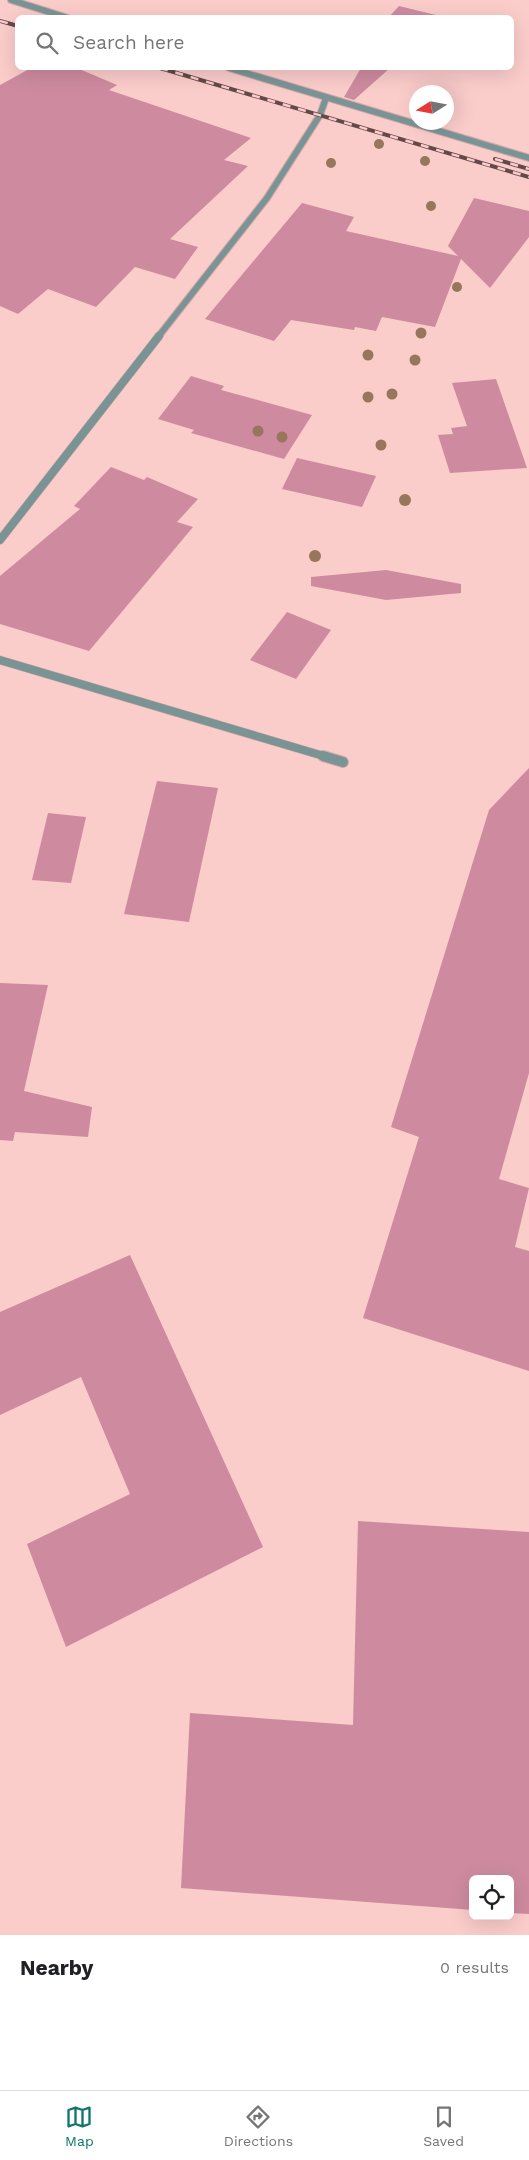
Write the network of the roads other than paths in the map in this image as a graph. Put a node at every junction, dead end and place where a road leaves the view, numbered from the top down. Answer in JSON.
{"nodes":[{"id":1,"x":11,"y":0,"type":"edge"},
{"id":2,"x":58,"y":15,"type":"edge"},
{"id":3,"x":235,"y":70,"type":"edge"},
{"id":4,"x":326,"y":98,"type":"junction"},
{"id":5,"x":529,"y":158,"type":"edge"},
{"id":6,"x":0,"y":524,"type":"edge"},
{"id":7,"x":11,"y":526,"type":"junction"},
{"id":8,"x":0,"y":540,"type":"edge"},
{"id":9,"x":0,"y":660,"type":"edge"},
{"id":10,"x":343,"y":762,"type":"dead end"}],
"edges":[{"from":1,"to":2,"type":"street"},
{"from":3,"to":4,"type":"street"},
{"from":4,"to":5,"type":"street"},
{"from":4,"to":7,"type":"street"},
{"from":6,"to":7,"type":"street"},
{"from":7,"to":8,"type":"street"},
{"from":9,"to":10,"type":"street"}]}
